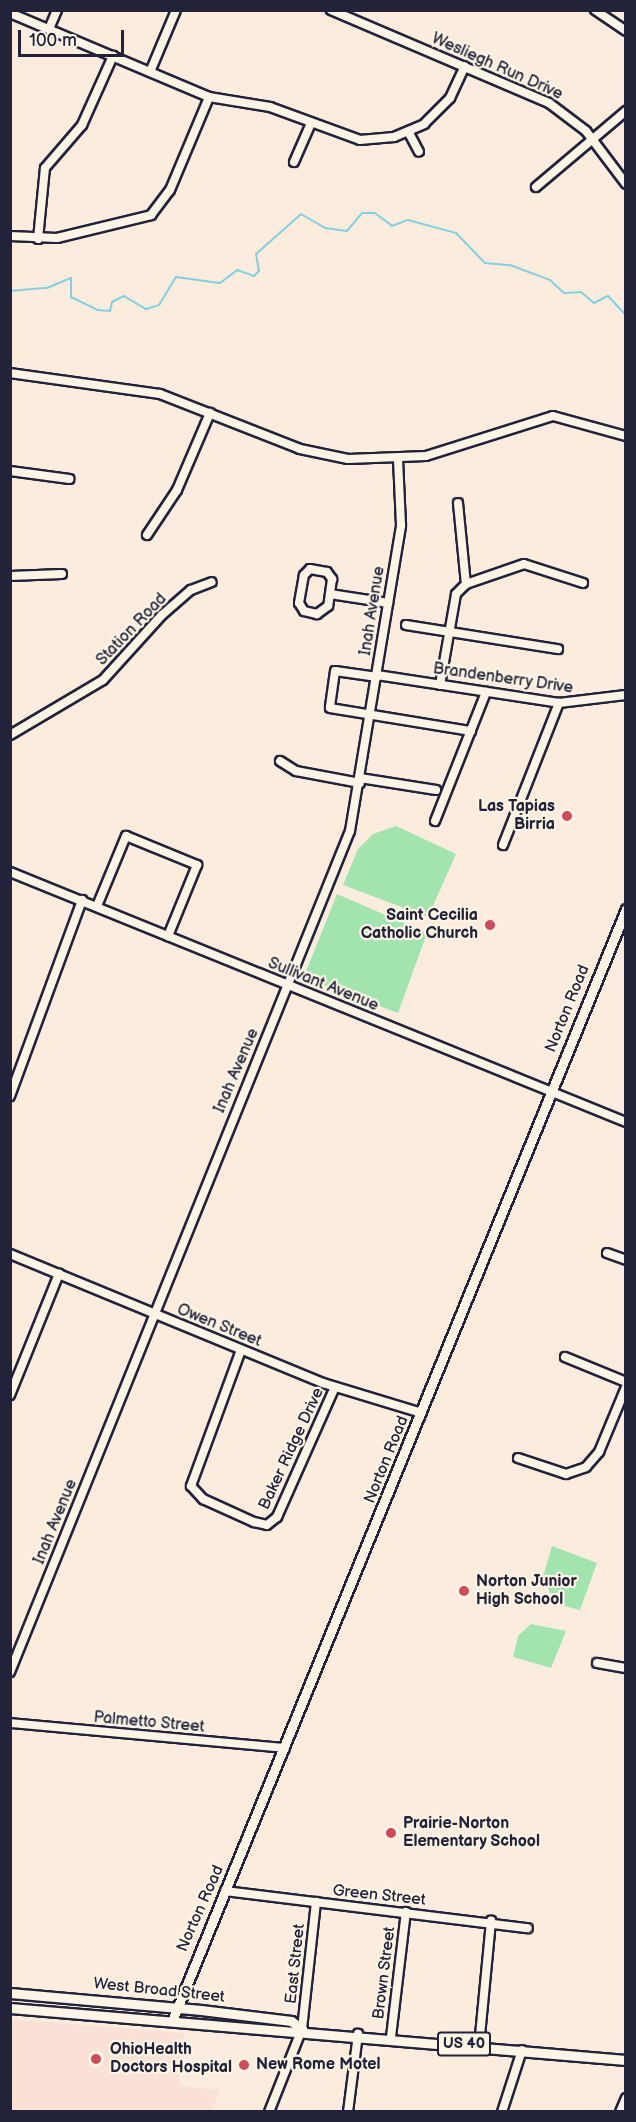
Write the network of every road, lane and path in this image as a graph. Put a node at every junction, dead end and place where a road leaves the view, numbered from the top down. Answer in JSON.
{"nodes":[{"id":1,"x":57,"y":10,"type":"edge"},
{"id":2,"x":176,"y":10,"type":"edge"},
{"id":3,"x":331,"y":10,"type":"edge"},
{"id":4,"x":595,"y":10,"type":"edge"},
{"id":5,"x":10,"y":13,"type":"edge"},
{"id":6,"x":50,"y":29,"type":"junction"},
{"id":7,"x":626,"y":31,"type":"edge"},
{"id":8,"x":113,"y":56,"type":"junction"},
{"id":9,"x":465,"y":66,"type":"junction"},
{"id":10,"x":150,"y":72,"type":"junction"},
{"id":11,"x":208,"y":97,"type":"junction"},
{"id":12,"x":626,"y":111,"type":"edge"},
{"id":13,"x":311,"y":123,"type":"junction"},
{"id":14,"x":409,"y":133,"type":"junction"},
{"id":15,"x":594,"y":140,"type":"junction"},
{"id":16,"x":419,"y":152,"type":"dead end"},
{"id":17,"x":294,"y":162,"type":"dead end"},
{"id":18,"x":626,"y":184,"type":"edge"},
{"id":19,"x":536,"y":187,"type":"dead end"},
{"id":20,"x":10,"y":236,"type":"edge"},
{"id":21,"x":38,"y":239,"type":"junction"},
{"id":22,"x":10,"y":373,"type":"edge"},
{"id":23,"x":210,"y":413,"type":"junction"},
{"id":24,"x":626,"y":436,"type":"edge"},
{"id":25,"x":399,"y":459,"type":"junction"},
{"id":26,"x":10,"y":471,"type":"edge"},
{"id":27,"x":69,"y":478,"type":"dead end"},
{"id":28,"x":458,"y":503,"type":"dead end"},
{"id":29,"x":147,"y":535,"type":"dead end"},
{"id":30,"x":62,"y":574,"type":"dead end"},
{"id":31,"x":10,"y":576,"type":"edge"},
{"id":32,"x":212,"y":582,"type":"dead end"},
{"id":33,"x":583,"y":583,"type":"dead end"},
{"id":34,"x":466,"y":584,"type":"junction"},
{"id":35,"x":330,"y":594,"type":"junction"},
{"id":36,"x":388,"y":603,"type":"junction"},
{"id":37,"x":406,"y":625,"type":"dead end"},
{"id":38,"x":450,"y":632,"type":"junction"},
{"id":39,"x":558,"y":649,"type":"dead end"},
{"id":40,"x":377,"y":676,"type":"junction"},
{"id":41,"x":440,"y":685,"type":"junction"},
{"id":42,"x":486,"y":692,"type":"junction"},
{"id":43,"x":626,"y":695,"type":"edge"},
{"id":44,"x":560,"y":703,"type":"junction"},
{"id":45,"x":370,"y":715,"type":"junction"},
{"id":46,"x":471,"y":731,"type":"junction"},
{"id":47,"x":10,"y":735,"type":"edge"},
{"id":48,"x":280,"y":761,"type":"dead end"},
{"id":49,"x":360,"y":780,"type":"junction"},
{"id":50,"x":436,"y":790,"type":"dead end"},
{"id":51,"x":435,"y":821,"type":"dead end"},
{"id":52,"x":503,"y":845,"type":"dead end"},
{"id":53,"x":10,"y":872,"type":"edge"},
{"id":54,"x":82,"y":900,"type":"junction"},
{"id":55,"x":98,"y":906,"type":"junction"},
{"id":56,"x":624,"y":915,"type":"edge"},
{"id":57,"x":168,"y":936,"type":"junction"},
{"id":58,"x":287,"y":985,"type":"junction"},
{"id":59,"x":550,"y":1093,"type":"junction"},
{"id":60,"x":10,"y":1096,"type":"edge"},
{"id":61,"x":626,"y":1122,"type":"edge"},
{"id":62,"x":607,"y":1253,"type":"dead end"},
{"id":63,"x":10,"y":1254,"type":"edge"},
{"id":64,"x":626,"y":1260,"type":"edge"},
{"id":65,"x":59,"y":1274,"type":"junction"},
{"id":66,"x":154,"y":1314,"type":"junction"},
{"id":67,"x":242,"y":1350,"type":"junction"},
{"id":68,"x":565,"y":1357,"type":"dead end"},
{"id":69,"x":626,"y":1382,"type":"edge"},
{"id":70,"x":335,"y":1387,"type":"junction"},
{"id":71,"x":626,"y":1387,"type":"edge"},
{"id":72,"x":10,"y":1395,"type":"edge"},
{"id":73,"x":422,"y":1413,"type":"junction"},
{"id":74,"x":518,"y":1458,"type":"dead end"},
{"id":75,"x":597,"y":1663,"type":"dead end"},
{"id":76,"x":626,"y":1668,"type":"edge"},
{"id":77,"x":10,"y":1672,"type":"edge"},
{"id":78,"x":10,"y":1723,"type":"edge"},
{"id":79,"x":285,"y":1748,"type":"junction"},
{"id":80,"x":225,"y":1891,"type":"junction"},
{"id":81,"x":316,"y":1902,"type":"junction"},
{"id":82,"x":406,"y":1912,"type":"junction"},
{"id":83,"x":491,"y":1921,"type":"junction"},
{"id":84,"x":528,"y":1928,"type":"dead end"},
{"id":85,"x":10,"y":1994,"type":"edge"},
{"id":86,"x":175,"y":2007,"type":"junction"},
{"id":87,"x":10,"y":2008,"type":"edge"},
{"id":88,"x":172,"y":2021,"type":"junction"},
{"id":89,"x":302,"y":2029,"type":"junction"},
{"id":90,"x":358,"y":2034,"type":"junction"},
{"id":91,"x":391,"y":2037,"type":"junction"},
{"id":92,"x":479,"y":2046,"type":"junction"},
{"id":93,"x":522,"y":2050,"type":"junction"},
{"id":94,"x":626,"y":2060,"type":"edge"},
{"id":95,"x":626,"y":2098,"type":"edge"},
{"id":96,"x":269,"y":2112,"type":"edge"},
{"id":97,"x":348,"y":2112,"type":"edge"},
{"id":98,"x":502,"y":2112,"type":"edge"},
{"id":99,"x":620,"y":2112,"type":"edge"}],
"edges":[{"from":1,"to":6,"type":"street"},
{"from":2,"to":10,"type":"street"},
{"from":3,"to":9,"type":"street","name":"Wesliegh Run Drive"},
{"from":4,"to":7,"type":"street"},
{"from":5,"to":6,"type":"street"},
{"from":6,"to":8,"type":"street"},
{"from":8,"to":10,"type":"street"},
{"from":8,"to":21,"type":"street"},
{"from":9,"to":14,"type":"street"},
{"from":9,"to":15,"type":"street","name":"Wesliegh Run Drive"},
{"from":10,"to":11,"type":"street"},
{"from":11,"to":13,"type":"street"},
{"from":11,"to":21,"type":"street"},
{"from":12,"to":15,"type":"street"},
{"from":13,"to":14,"type":"street"},
{"from":13,"to":17,"type":"street"},
{"from":14,"to":16,"type":"street"},
{"from":15,"to":18,"type":"street","name":"Wesliegh Run Drive"},
{"from":15,"to":19,"type":"street"},
{"from":20,"to":21,"type":"street"},
{"from":22,"to":23,"type":"street"},
{"from":23,"to":25,"type":"street"},
{"from":23,"to":29,"type":"street"},
{"from":24,"to":25,"type":"street"},
{"from":25,"to":36,"type":"street","name":"Inah Avenue"},
{"from":26,"to":27,"type":"street"},
{"from":28,"to":34,"type":"street"},
{"from":30,"to":31,"type":"street"},
{"from":32,"to":47,"type":"street","name":"Station Road"},
{"from":33,"to":34,"type":"street"},
{"from":34,"to":38,"type":"street"},
{"from":35,"to":35,"type":"street"},
{"from":35,"to":36,"type":"street"},
{"from":36,"to":40,"type":"street","name":"Inah Avenue"},
{"from":37,"to":38,"type":"street"},
{"from":38,"to":39,"type":"street"},
{"from":38,"to":41,"type":"street"},
{"from":40,"to":41,"type":"street","name":"Brandenberry Drive"},
{"from":40,"to":45,"type":"street","name":"Inah Avenue"},
{"from":40,"to":45,"type":"street","name":"Brandenberry Drive"},
{"from":41,"to":42,"type":"street","name":"Brandenberry Drive"},
{"from":42,"to":44,"type":"street","name":"Brandenberry Drive"},
{"from":42,"to":46,"type":"street"},
{"from":43,"to":44,"type":"street","name":"Brandenberry Drive"},
{"from":44,"to":52,"type":"street"},
{"from":45,"to":46,"type":"street"},
{"from":45,"to":49,"type":"street","name":"Inah Avenue"},
{"from":46,"to":51,"type":"street"},
{"from":48,"to":49,"type":"street"},
{"from":49,"to":50,"type":"street"},
{"from":49,"to":58,"type":"street","name":"Inah Avenue"},
{"from":53,"to":54,"type":"street","name":"Sullivant Avenue"},
{"from":54,"to":55,"type":"street","name":"Sullivant Avenue"},
{"from":54,"to":60,"type":"street"},
{"from":55,"to":57,"type":"street","name":"Sullivant Avenue"},
{"from":55,"to":57,"type":"street"},
{"from":56,"to":59,"type":"main road","name":"Norton Road"},
{"from":57,"to":58,"type":"street","name":"Sullivant Avenue"},
{"from":58,"to":59,"type":"street","name":"Sullivant Avenue"},
{"from":58,"to":66,"type":"street","name":"Inah Avenue"},
{"from":59,"to":61,"type":"street","name":"Sullivant Avenue"},
{"from":59,"to":73,"type":"main road","name":"Norton Road"},
{"from":62,"to":64,"type":"street"},
{"from":63,"to":65,"type":"street","name":"Owen Street"},
{"from":65,"to":66,"type":"street","name":"Owen Street"},
{"from":65,"to":72,"type":"street"},
{"from":66,"to":67,"type":"street","name":"Owen Street"},
{"from":66,"to":77,"type":"street","name":"Inah Avenue"},
{"from":67,"to":70,"type":"street","name":"Owen Street"},
{"from":67,"to":70,"type":"street","name":"Baker Ridge Drive"},
{"from":68,"to":69,"type":"street"},
{"from":70,"to":73,"type":"street","name":"Owen Street"},
{"from":71,"to":74,"type":"street"},
{"from":73,"to":79,"type":"main road","name":"Norton Road"},
{"from":75,"to":76,"type":"street"},
{"from":78,"to":79,"type":"street","name":"Palmetto Street"},
{"from":79,"to":80,"type":"main road","name":"Norton Road"},
{"from":80,"to":81,"type":"street","name":"Green Street"},
{"from":80,"to":86,"type":"main road","name":"Norton Road"},
{"from":81,"to":82,"type":"street","name":"Green Street"},
{"from":81,"to":89,"type":"street","name":"East Street"},
{"from":82,"to":83,"type":"street","name":"Green Street"},
{"from":82,"to":91,"type":"street","name":"Brown Street"},
{"from":83,"to":84,"type":"street","name":"Green Street"},
{"from":83,"to":92,"type":"street"},
{"from":85,"to":86,"type":"main road","name":"West Broad Street","number":"US 40"},
{"from":86,"to":88,"type":"main road","name":"Norton Road"},
{"from":86,"to":89,"type":"main road","name":"West Broad Street","number":"US 40"},
{"from":87,"to":88,"type":"main road","name":"West Broad Street","number":"US 40"},
{"from":88,"to":89,"type":"main road","name":"West Broad Street","number":"US 40"},
{"from":89,"to":90,"type":"main road","name":"West Broad Street","number":"US 40"},
{"from":89,"to":96,"type":"street","name":"East Street"},
{"from":90,"to":91,"type":"main road","name":"West Broad Street","number":"US 40"},
{"from":90,"to":97,"type":"street"},
{"from":91,"to":92,"type":"main road","name":"West Broad Street","number":"US 40"},
{"from":92,"to":93,"type":"main road","name":"West Broad Street","number":"US 40"},
{"from":93,"to":94,"type":"main road","name":"West Broad Street","number":"US 40"},
{"from":93,"to":98,"type":"street"},
{"from":95,"to":99,"type":"street"}]}
